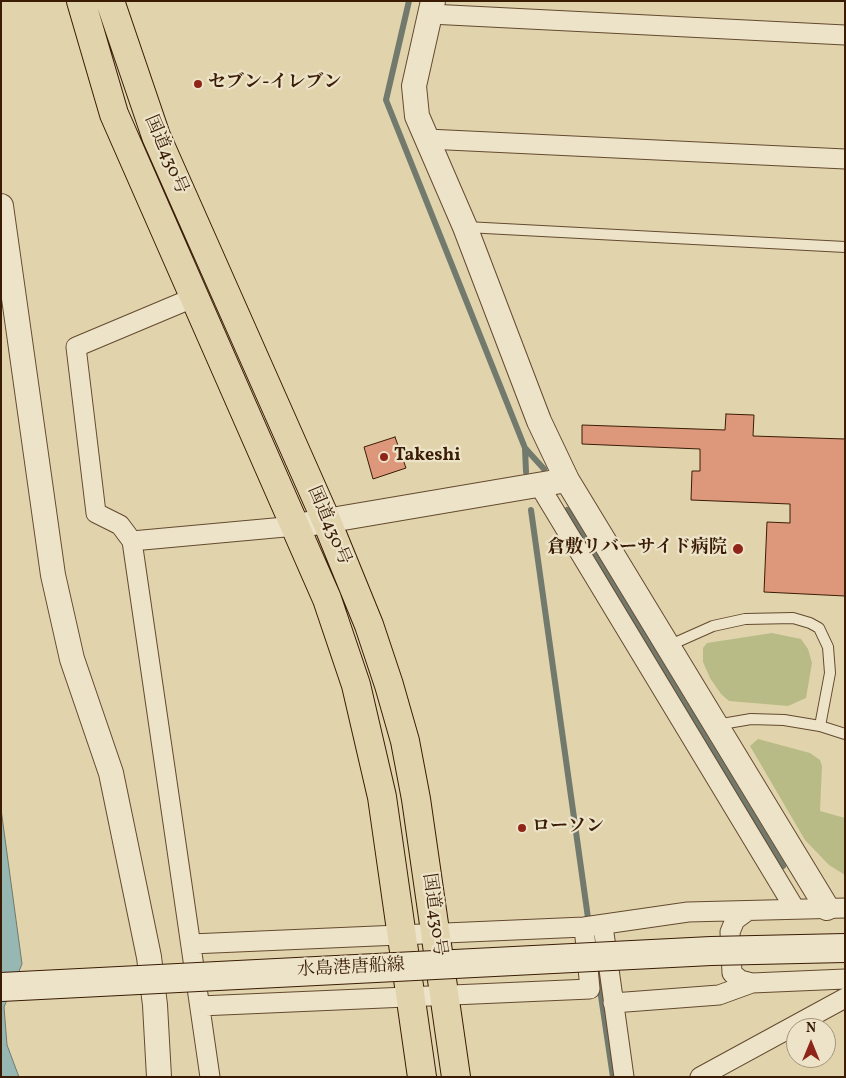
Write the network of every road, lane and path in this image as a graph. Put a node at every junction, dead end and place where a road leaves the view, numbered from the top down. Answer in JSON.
{"nodes":[{"id":1,"x":81,"y":1,"type":"edge"},
{"id":2,"x":110,"y":1,"type":"edge"},
{"id":3,"x":431,"y":8,"type":"edge"},
{"id":4,"x":845,"y":35,"type":"edge"},
{"id":5,"x":427,"y":139,"type":"junction"},
{"id":6,"x":845,"y":160,"type":"edge"},
{"id":7,"x":1,"y":206,"type":"edge"},
{"id":8,"x":465,"y":227,"type":"junction"},
{"id":9,"x":845,"y":246,"type":"edge"},
{"id":10,"x":195,"y":297,"type":"junction"},
{"id":11,"x":567,"y":480,"type":"junction"},
{"id":12,"x":538,"y":485,"type":"junction"},
{"id":13,"x":327,"y":522,"type":"junction"},
{"id":14,"x":296,"y":526,"type":"junction"},
{"id":15,"x":132,"y":542,"type":"junction"},
{"id":16,"x":668,"y":646,"type":"junction"},
{"id":17,"x":716,"y":725,"type":"junction"},
{"id":18,"x":820,"y":726,"type":"junction"},
{"id":19,"x":845,"y":734,"type":"edge"},
{"id":20,"x":836,"y":908,"type":"edge"},
{"id":21,"x":796,"y":910,"type":"junction"},
{"id":22,"x":746,"y":912,"type":"junction"},
{"id":23,"x":592,"y":927,"type":"junction"},
{"id":24,"x":403,"y":934,"type":"junction"},
{"id":25,"x":436,"y":934,"type":"junction"},
{"id":26,"x":191,"y":944,"type":"junction"},
{"id":27,"x":845,"y":948,"type":"edge"},
{"id":28,"x":845,"y":979,"type":"edge"},
{"id":29,"x":752,"y":983,"type":"junction"},
{"id":30,"x":1,"y":987,"type":"edge"},
{"id":31,"x":444,"y":996,"type":"junction"},
{"id":32,"x":410,"y":997,"type":"junction"},
{"id":33,"x":845,"y":998,"type":"edge"},
{"id":34,"x":613,"y":1002,"type":"junction"},
{"id":35,"x":200,"y":1006,"type":"junction"},
{"id":36,"x":159,"y":1077,"type":"edge"},
{"id":37,"x":210,"y":1077,"type":"edge"},
{"id":38,"x":422,"y":1077,"type":"edge"},
{"id":39,"x":456,"y":1077,"type":"edge"},
{"id":40,"x":624,"y":1077,"type":"edge"},
{"id":41,"x":700,"y":1077,"type":"edge"}],
"edges":[{"from":1,"to":10,"type":"highway","name":"国道430号"},
{"from":2,"to":13,"type":"highway","name":"国道430号"},
{"from":3,"to":4,"type":"street"},
{"from":3,"to":5,"type":"street"},
{"from":5,"to":6,"type":"street"},
{"from":5,"to":8,"type":"street"},
{"from":7,"to":36,"type":"street"},
{"from":8,"to":9,"type":"lane"},
{"from":8,"to":11,"type":"street"},
{"from":10,"to":14,"type":"highway","name":"国道430号"},
{"from":10,"to":15,"type":"street"},
{"from":11,"to":12,"type":"street"},
{"from":11,"to":16,"type":"street"},
{"from":12,"to":13,"type":"street"},
{"from":12,"to":21,"type":"street"},
{"from":13,"to":14,"type":"street"},
{"from":13,"to":25,"type":"highway","name":"国道430号"},
{"from":14,"to":15,"type":"street"},
{"from":14,"to":24,"type":"highway","name":"国道430号"},
{"from":15,"to":26,"type":"street"},
{"from":16,"to":17,"type":"street"},
{"from":16,"to":18,"type":"lane"},
{"from":17,"to":18,"type":"lane"},
{"from":17,"to":20,"type":"street"},
{"from":18,"to":19,"type":"lane"},
{"from":20,"to":21,"type":"street"},
{"from":21,"to":22,"type":"street"},
{"from":22,"to":23,"type":"street"},
{"from":22,"to":29,"type":"street"},
{"from":23,"to":25,"type":"street"},
{"from":23,"to":31,"type":"street"},
{"from":23,"to":34,"type":"street"},
{"from":24,"to":25,"type":"street"},
{"from":24,"to":26,"type":"street"},
{"from":24,"to":32,"type":"highway","name":"国道430号"},
{"from":25,"to":31,"type":"highway","name":"国道430号"},
{"from":26,"to":35,"type":"street"},
{"from":27,"to":30,"type":"main road","name":"水島港唐船線","bridge":true},
{"from":28,"to":29,"type":"street"},
{"from":29,"to":34,"type":"street"},
{"from":31,"to":32,"type":"street"},
{"from":31,"to":39,"type":"highway","name":"国道430号"},
{"from":32,"to":35,"type":"street"},
{"from":32,"to":38,"type":"highway","name":"国道430号"},
{"from":33,"to":41,"type":"street"},
{"from":34,"to":40,"type":"street"},
{"from":35,"to":37,"type":"street"}]}
